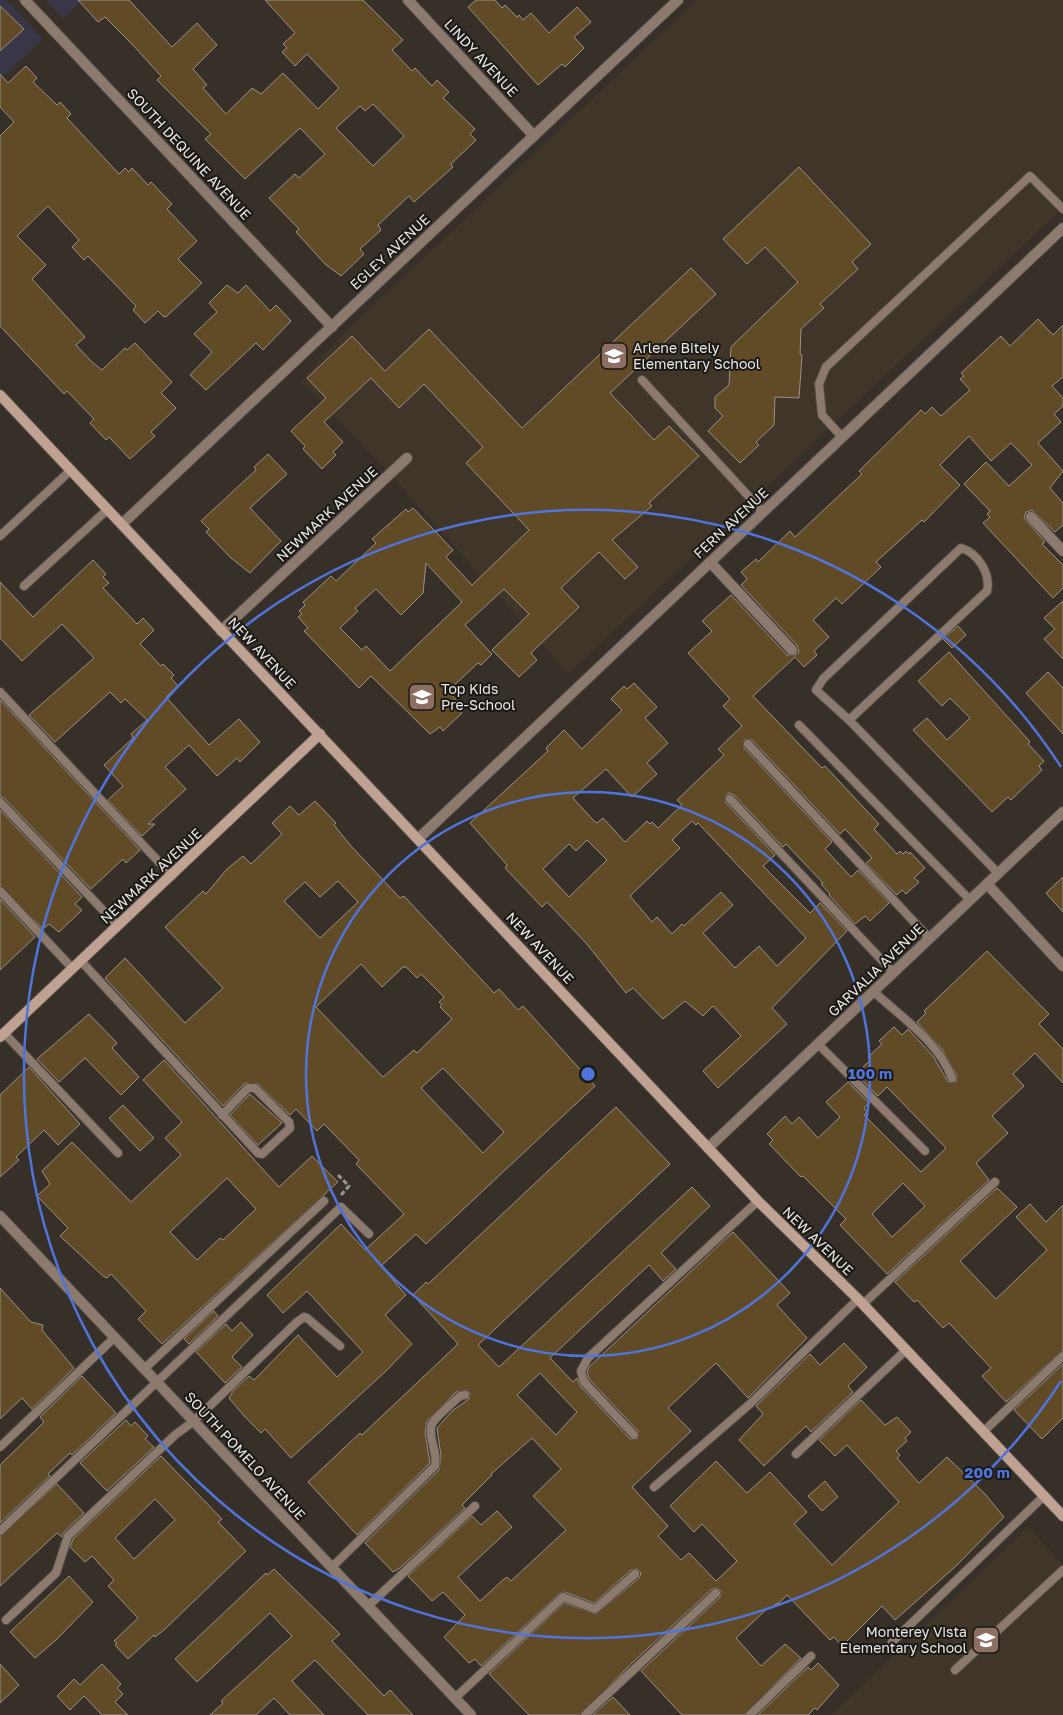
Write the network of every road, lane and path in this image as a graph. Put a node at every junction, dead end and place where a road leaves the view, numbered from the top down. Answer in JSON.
{"nodes":[{"id":1,"x":25,"y":0,"type":"edge"},
{"id":2,"x":408,"y":0,"type":"edge"},
{"id":3,"x":678,"y":0,"type":"edge"},
{"id":4,"x":534,"y":136,"type":"junction"},
{"id":5,"x":1063,"y":209,"type":"edge"},
{"id":6,"x":1063,"y":228,"type":"edge"},
{"id":7,"x":332,"y":326,"type":"junction"},
{"id":8,"x":642,"y":380,"type":"dead end"},
{"id":9,"x":0,"y":395,"type":"edge"},
{"id":10,"x":842,"y":437,"type":"junction"},
{"id":11,"x":407,"y":458,"type":"dead end"},
{"id":12,"x":71,"y":470,"type":"junction"},
{"id":13,"x":108,"y":509,"type":"junction"},
{"id":14,"x":763,"y":512,"type":"junction"},
{"id":15,"x":1031,"y":517,"type":"dead end"},
{"id":16,"x":122,"y":524,"type":"junction"},
{"id":17,"x":0,"y":536,"type":"edge"},
{"id":18,"x":1063,"y":551,"type":"edge"},
{"id":19,"x":710,"y":562,"type":"junction"},
{"id":20,"x":24,"y":586,"type":"dead end"},
{"id":21,"x":222,"y":631,"type":"junction"},
{"id":22,"x":792,"y":650,"type":"dead end"},
{"id":23,"x":0,"y":692,"type":"edge"},
{"id":24,"x":849,"y":720,"type":"junction"},
{"id":25,"x":799,"y":725,"type":"dead end"},
{"id":26,"x":320,"y":734,"type":"junction"},
{"id":27,"x":748,"y":744,"type":"dead end"},
{"id":28,"x":730,"y":799,"type":"dead end"},
{"id":29,"x":0,"y":802,"type":"edge"},
{"id":30,"x":1063,"y":812,"type":"edge"},
{"id":31,"x":419,"y":838,"type":"junction"},
{"id":32,"x":998,"y":873,"type":"junction"},
{"id":33,"x":172,"y":876,"type":"junction"},
{"id":34,"x":987,"y":884,"type":"junction"},
{"id":35,"x":0,"y":891,"type":"edge"},
{"id":36,"x":970,"y":900,"type":"junction"},
{"id":37,"x":118,"y":926,"type":"junction"},
{"id":38,"x":929,"y":938,"type":"junction"},
{"id":39,"x":81,"y":961,"type":"junction"},
{"id":40,"x":1063,"y":966,"type":"edge"},
{"id":41,"x":73,"y":969,"type":"junction"},
{"id":42,"x":893,"y":972,"type":"junction"},
{"id":43,"x":873,"y":991,"type":"junction"},
{"id":44,"x":2,"y":1035,"type":"edge"},
{"id":45,"x":818,"y":1044,"type":"junction"},
{"id":46,"x":952,"y":1078,"type":"dead end"},
{"id":47,"x":222,"y":1115,"type":"junction"},
{"id":48,"x":708,"y":1148,"type":"junction"},
{"id":49,"x":925,"y":1151,"type":"dead end"},
{"id":50,"x":118,"y":1152,"type":"dead end"},
{"id":51,"x":338,"y":1175,"type":"dead end"},
{"id":52,"x":995,"y":1182,"type":"dead end"},
{"id":53,"x":324,"y":1201,"type":"joint"},
{"id":54,"x":758,"y":1201,"type":"junction"},
{"id":55,"x":0,"y":1216,"type":"edge"},
{"id":56,"x":369,"y":1234,"type":"dead end"},
{"id":57,"x":860,"y":1301,"type":"junction"},
{"id":58,"x":115,"y":1337,"type":"junction"},
{"id":59,"x":340,"y":1346,"type":"dead end"},
{"id":60,"x":906,"y":1350,"type":"junction"},
{"id":61,"x":1063,"y":1356,"type":"edge"},
{"id":62,"x":144,"y":1369,"type":"junction"},
{"id":63,"x":157,"y":1383,"type":"junction"},
{"id":64,"x":465,"y":1395,"type":"dead end"},
{"id":65,"x":194,"y":1421,"type":"junction"},
{"id":66,"x":983,"y":1432,"type":"junction"},
{"id":67,"x":634,"y":1435,"type":"dead end"},
{"id":68,"x":0,"y":1447,"type":"edge"},
{"id":69,"x":796,"y":1454,"type":"dead end"},
{"id":70,"x":654,"y":1487,"type":"dead end"},
{"id":71,"x":1044,"y":1496,"type":"junction"},
{"id":72,"x":475,"y":1506,"type":"dead end"},
{"id":73,"x":1063,"y":1516,"type":"edge"},
{"id":74,"x":0,"y":1531,"type":"edge"},
{"id":75,"x":332,"y":1567,"type":"junction"},
{"id":76,"x":1063,"y":1570,"type":"edge"},
{"id":77,"x":635,"y":1574,"type":"dead end"},
{"id":78,"x":716,"y":1593,"type":"dead end"},
{"id":79,"x":368,"y":1606,"type":"junction"},
{"id":80,"x":6,"y":1620,"type":"dead end"},
{"id":81,"x":892,"y":1642,"type":"dead end"},
{"id":82,"x":812,"y":1656,"type":"dead end"},
{"id":83,"x":955,"y":1670,"type":"dead end"},
{"id":84,"x":455,"y":1698,"type":"junction"},
{"id":85,"x":471,"y":1715,"type":"edge"},
{"id":86,"x":584,"y":1715,"type":"edge"},
{"id":87,"x":750,"y":1715,"type":"edge"}],
"edges":[{"from":1,"to":7,"type":"street","name":"SOUTH DEQUINE AVENUE"},
{"from":2,"to":4,"type":"street","name":"LINDY AVENUE"},
{"from":3,"to":4,"type":"street","name":"EGLEY AVENUE"},
{"from":4,"to":7,"type":"street","name":"EGLEY AVENUE"},
{"from":5,"to":10,"type":"lane"},
{"from":6,"to":10,"type":"street","name":"FERN AVENUE"},
{"from":7,"to":16,"type":"street","name":"EGLEY AVENUE"},
{"from":8,"to":14,"type":"lane"},
{"from":9,"to":12,"type":"street","name":"NEW AVENUE"},
{"from":10,"to":14,"type":"street","name":"FERN AVENUE"},
{"from":11,"to":21,"type":"street","name":"NEWMARK AVENUE"},
{"from":12,"to":13,"type":"street","name":"NEW AVENUE"},
{"from":12,"to":17,"type":"lane"},
{"from":13,"to":16,"type":"street","name":"NEW AVENUE"},
{"from":13,"to":20,"type":"lane"},
{"from":14,"to":19,"type":"street","name":"FERN AVENUE"},
{"from":15,"to":18,"type":"street"},
{"from":16,"to":21,"type":"street","name":"NEW AVENUE"},
{"from":19,"to":22,"type":"street"},
{"from":19,"to":31,"type":"street","name":"FERN AVENUE"},
{"from":21,"to":26,"type":"street","name":"NEW AVENUE"},
{"from":23,"to":33,"type":"lane"},
{"from":24,"to":24,"type":"lane"},
{"from":24,"to":32,"type":"lane"},
{"from":25,"to":36,"type":"lane"},
{"from":26,"to":31,"type":"street","name":"NEW AVENUE"},
{"from":26,"to":33,"type":"street","name":"NEWMARK AVENUE"},
{"from":27,"to":38,"type":"lane"},
{"from":28,"to":42,"type":"lane"},
{"from":29,"to":37,"type":"lane"},
{"from":30,"to":32,"type":"street","name":"GARVALIA AVENUE"},
{"from":31,"to":48,"type":"street","name":"NEW AVENUE"},
{"from":32,"to":34,"type":"street","name":"GARVALIA AVENUE"},
{"from":33,"to":37,"type":"street","name":"NEWMARK AVENUE"},
{"from":34,"to":36,"type":"street","name":"GARVALIA AVENUE"},
{"from":34,"to":40,"type":"street"},
{"from":35,"to":41,"type":"lane"},
{"from":36,"to":38,"type":"street","name":"GARVALIA AVENUE"},
{"from":37,"to":39,"type":"street","name":"NEWMARK AVENUE"},
{"from":38,"to":42,"type":"street","name":"GARVALIA AVENUE"},
{"from":39,"to":41,"type":"street","name":"NEWMARK AVENUE"},
{"from":39,"to":47,"type":"lane"},
{"from":41,"to":44,"type":"street","name":"NEWMARK AVENUE"},
{"from":42,"to":43,"type":"street","name":"GARVALIA AVENUE"},
{"from":43,"to":45,"type":"street","name":"GARVALIA AVENUE"},
{"from":43,"to":46,"type":"lane"},
{"from":44,"to":50,"type":"lane"},
{"from":45,"to":48,"type":"street","name":"GARVALIA AVENUE"},
{"from":45,"to":49,"type":"lane"},
{"from":47,"to":47,"type":"lane"},
{"from":48,"to":54,"type":"street","name":"NEW AVENUE"},
{"from":51,"to":53,"type":"path"},
{"from":52,"to":57,"type":"lane"},
{"from":53,"to":62,"type":"lane"},
{"from":54,"to":57,"type":"street","name":"NEW AVENUE"},
{"from":54,"to":67,"type":"lane"},
{"from":55,"to":58,"type":"street","name":"SOUTH POMELO AVENUE"},
{"from":56,"to":63,"type":"lane"},
{"from":57,"to":60,"type":"street","name":"NEW AVENUE"},
{"from":57,"to":70,"type":"lane"},
{"from":58,"to":62,"type":"street","name":"SOUTH POMELO AVENUE"},
{"from":58,"to":68,"type":"lane"},
{"from":59,"to":65,"type":"lane"},
{"from":60,"to":66,"type":"street","name":"NEW AVENUE"},
{"from":60,"to":69,"type":"lane"},
{"from":61,"to":66,"type":"lane"},
{"from":62,"to":63,"type":"street","name":"SOUTH POMELO AVENUE"},
{"from":63,"to":65,"type":"street","name":"SOUTH POMELO AVENUE"},
{"from":63,"to":74,"type":"lane"},
{"from":64,"to":75,"type":"lane"},
{"from":65,"to":75,"type":"street","name":"SOUTH POMELO AVENUE"},
{"from":65,"to":80,"type":"lane"},
{"from":66,"to":71,"type":"street","name":"NEW AVENUE"},
{"from":71,"to":73,"type":"street","name":"NEW AVENUE"},
{"from":71,"to":81,"type":"lane"},
{"from":72,"to":79,"type":"lane"},
{"from":75,"to":79,"type":"street","name":"SOUTH POMELO AVENUE"},
{"from":76,"to":83,"type":"lane"},
{"from":77,"to":84,"type":"lane"},
{"from":78,"to":86,"type":"lane"},
{"from":79,"to":84,"type":"street","name":"SOUTH POMELO AVENUE"},
{"from":82,"to":87,"type":"lane"},
{"from":84,"to":85,"type":"street","name":"SOUTH POMELO AVENUE"}]}
